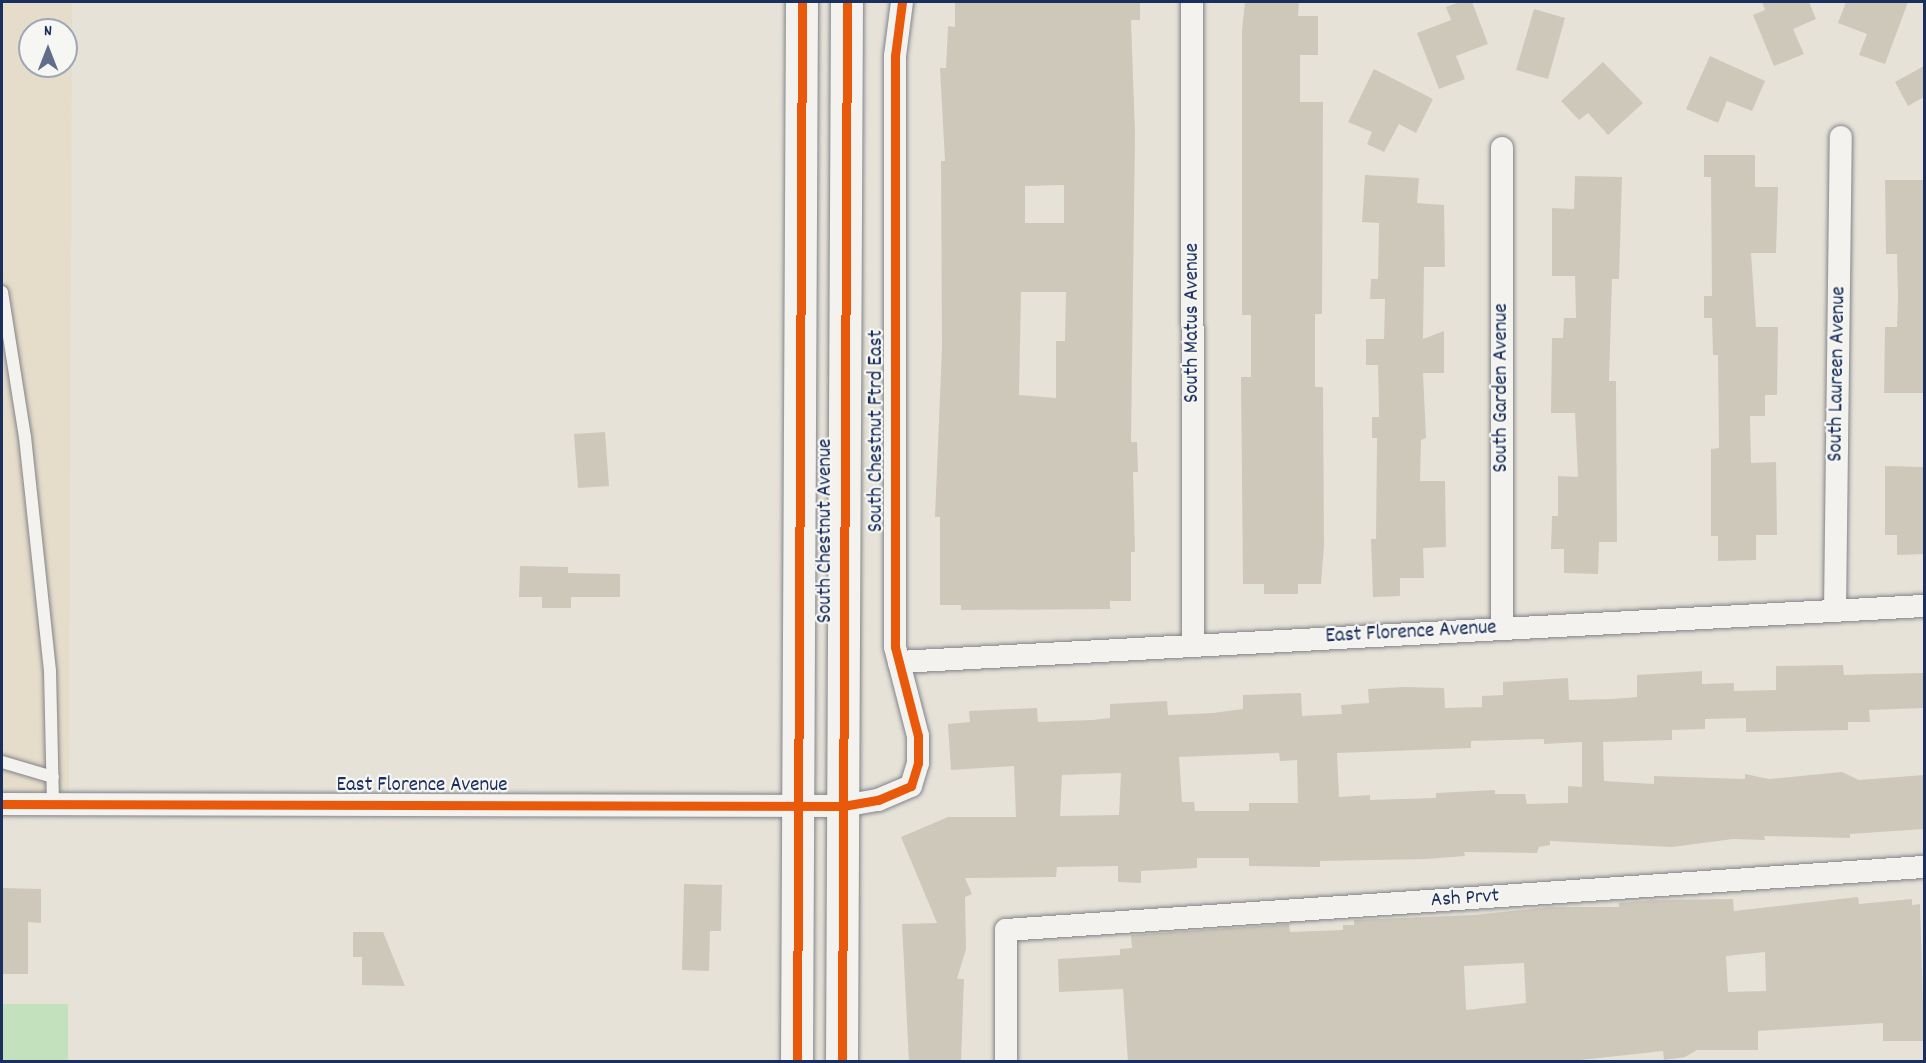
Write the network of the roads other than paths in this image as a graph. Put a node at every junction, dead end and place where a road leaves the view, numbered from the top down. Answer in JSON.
{"nodes":[{"id":1,"x":802,"y":2,"type":"edge"},
{"id":2,"x":848,"y":2,"type":"edge"},
{"id":3,"x":902,"y":2,"type":"edge"},
{"id":4,"x":1192,"y":2,"type":"edge"},
{"id":5,"x":1841,"y":137,"type":"dead end"},
{"id":6,"x":1502,"y":148,"type":"dead end"},
{"id":7,"x":2,"y":292,"type":"edge"},
{"id":8,"x":1924,"y":606,"type":"edge"},
{"id":9,"x":1835,"y":610,"type":"junction"},
{"id":10,"x":1502,"y":628,"type":"junction"},
{"id":11,"x":1194,"y":645,"type":"junction"},
{"id":12,"x":898,"y":662,"type":"junction"},
{"id":13,"x":2,"y":762,"type":"edge"},
{"id":14,"x":53,"y":777,"type":"junction"},
{"id":15,"x":2,"y":804,"type":"edge"},
{"id":16,"x":53,"y":804,"type":"junction"},
{"id":17,"x":799,"y":805,"type":"junction"},
{"id":18,"x":843,"y":806,"type":"junction"},
{"id":19,"x":1924,"y":867,"type":"edge"},
{"id":20,"x":797,"y":1062,"type":"edge"},
{"id":21,"x":842,"y":1062,"type":"edge"},
{"id":22,"x":1006,"y":1062,"type":"edge"}],
"edges":[{"from":1,"to":17,"type":"main road","name":"South Chestnut Avenue"},
{"from":2,"to":18,"type":"main road","name":"South Chestnut Avenue"},
{"from":3,"to":12,"type":"street","name":"South Chestnut Ftrd East"},
{"from":4,"to":11,"type":"street","name":"South Matus Avenue"},
{"from":5,"to":9,"type":"street","name":"South Laureen Avenue"},
{"from":6,"to":10,"type":"street","name":"South Garden Avenue"},
{"from":7,"to":14,"type":"lane"},
{"from":8,"to":9,"type":"street","name":"East Florence Avenue"},
{"from":9,"to":10,"type":"street","name":"East Florence Avenue"},
{"from":10,"to":11,"type":"street","name":"East Florence Avenue"},
{"from":11,"to":12,"type":"street","name":"East Florence Avenue"},
{"from":12,"to":18,"type":"street","name":"South Chestnut Ftrd East"},
{"from":13,"to":14,"type":"lane"},
{"from":14,"to":16,"type":"lane"},
{"from":15,"to":16,"type":"street","name":"East Florence Avenue"},
{"from":16,"to":17,"type":"street","name":"East Florence Avenue"},
{"from":17,"to":18,"type":"street","name":"East Florence Avenue"},
{"from":17,"to":20,"type":"main road","name":"South Chestnut Avenue"},
{"from":18,"to":21,"type":"main road","name":"South Chestnut Avenue"},
{"from":19,"to":22,"type":"street","name":"Ash Prvt"}]}
